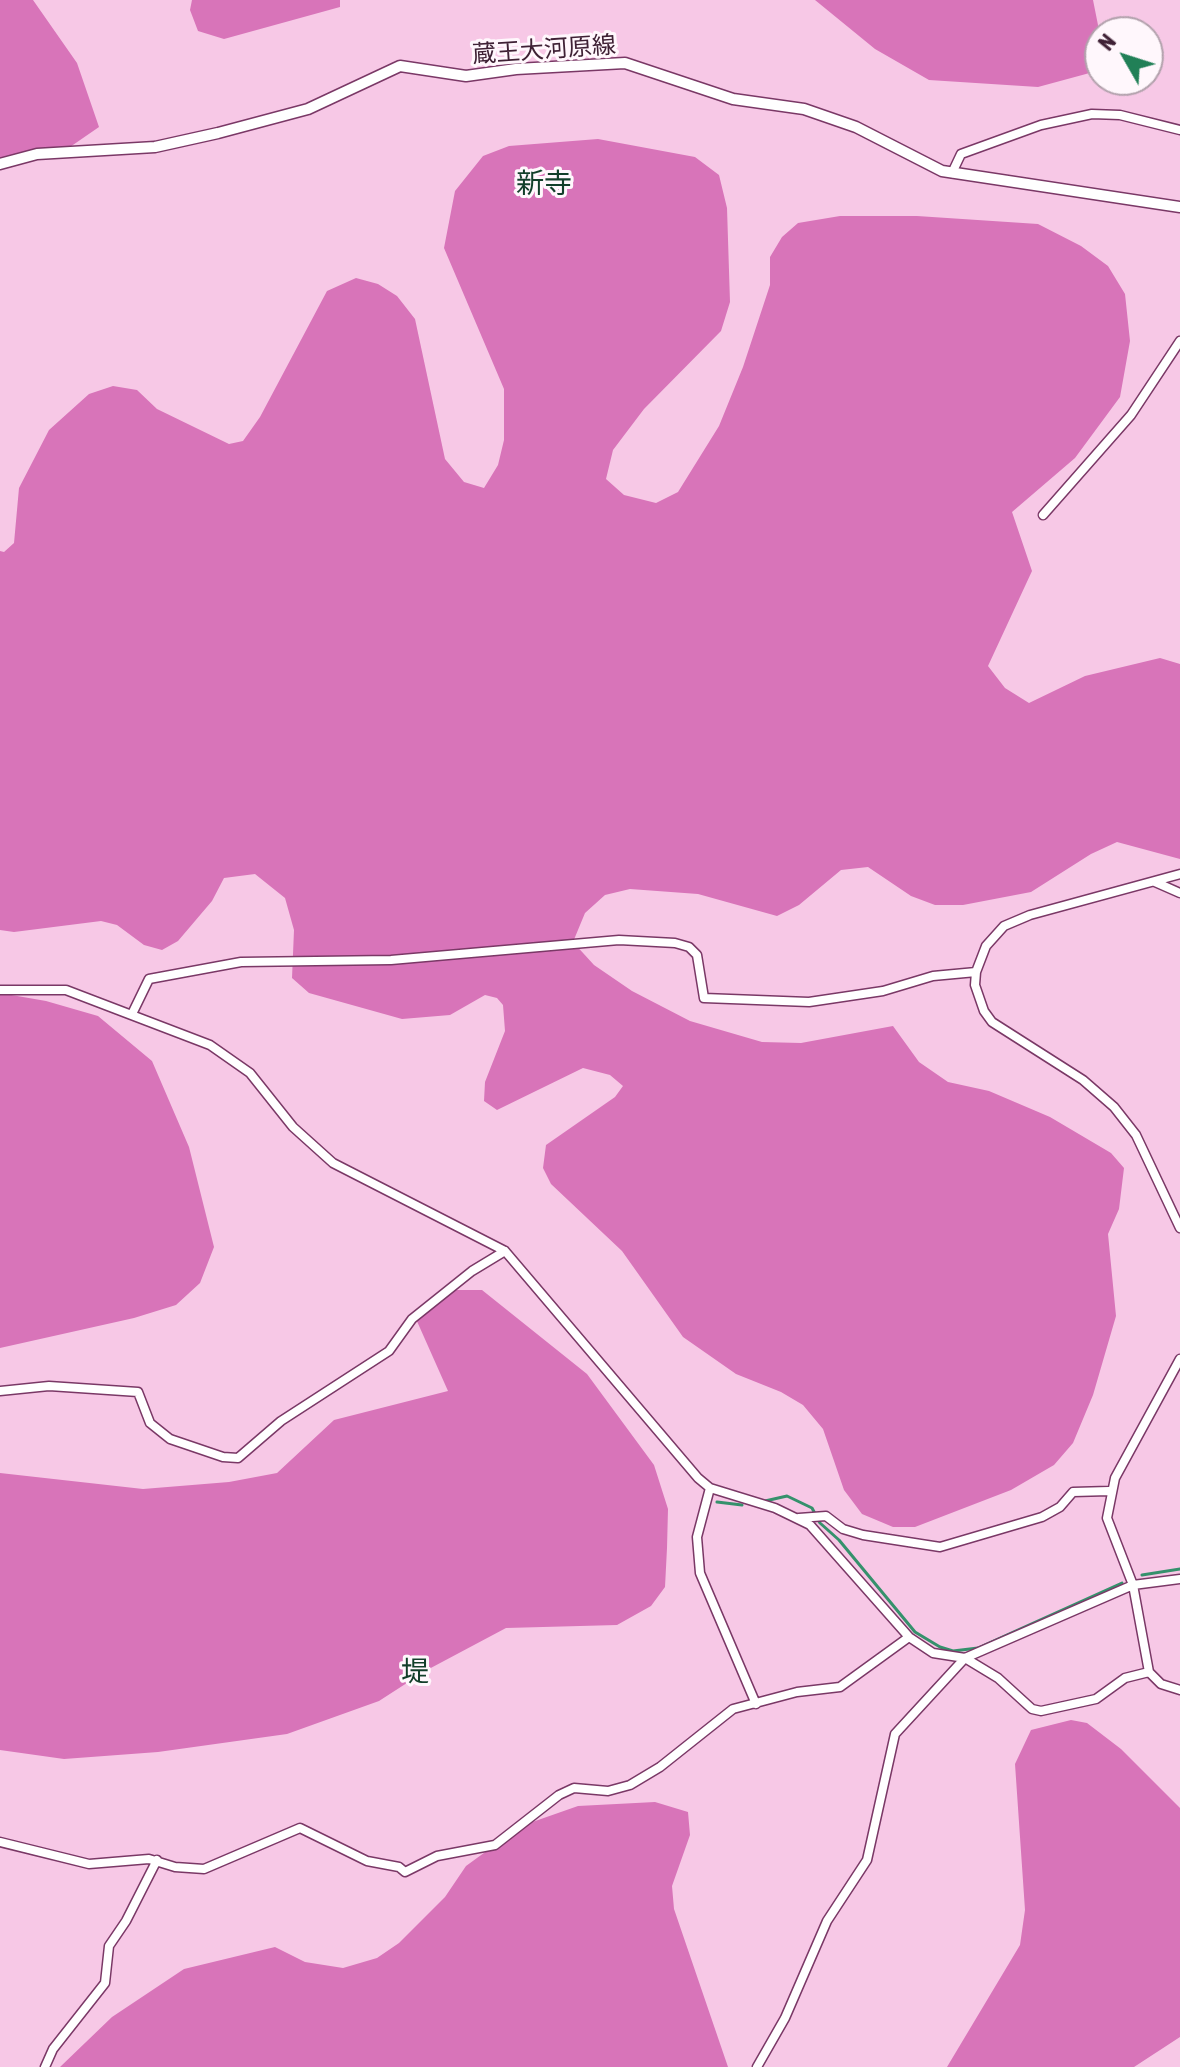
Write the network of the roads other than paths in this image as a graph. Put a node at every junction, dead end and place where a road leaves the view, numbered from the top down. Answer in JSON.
{"nodes":[{"id":1,"x":1180,"y":130,"type":"edge"},
{"id":2,"x":0,"y":164,"type":"edge"},
{"id":3,"x":952,"y":173,"type":"junction"},
{"id":4,"x":1180,"y":207,"type":"edge"},
{"id":5,"x":1180,"y":341,"type":"edge"},
{"id":6,"x":1043,"y":515,"type":"dead end"},
{"id":7,"x":1180,"y":874,"type":"edge"},
{"id":8,"x":1154,"y":882,"type":"junction"},
{"id":9,"x":1180,"y":893,"type":"edge"},
{"id":10,"x":976,"y":972,"type":"junction"},
{"id":11,"x":0,"y":990,"type":"edge"},
{"id":12,"x":132,"y":1014,"type":"junction"},
{"id":13,"x":1180,"y":1228,"type":"edge"},
{"id":14,"x":505,"y":1251,"type":"junction"},
{"id":15,"x":1180,"y":1359,"type":"edge"},
{"id":16,"x":0,"y":1391,"type":"edge"},
{"id":17,"x":710,"y":1488,"type":"junction"},
{"id":18,"x":1109,"y":1491,"type":"junction"},
{"id":19,"x":799,"y":1518,"type":"junction"},
{"id":20,"x":1180,"y":1579,"type":"edge"},
{"id":21,"x":1133,"y":1585,"type":"junction"},
{"id":22,"x":909,"y":1637,"type":"junction"},
{"id":23,"x":965,"y":1658,"type":"junction"},
{"id":24,"x":1149,"y":1672,"type":"junction"},
{"id":25,"x":1180,"y":1690,"type":"edge"},
{"id":26,"x":756,"y":1704,"type":"junction"},
{"id":27,"x":0,"y":1842,"type":"edge"},
{"id":28,"x":157,"y":1860,"type":"junction"},
{"id":29,"x":45,"y":2067,"type":"edge"},
{"id":30,"x":757,"y":2067,"type":"edge"}],
"edges":[{"from":1,"to":3,"type":"street"},
{"from":2,"to":3,"type":"main road","name":"蔵王大河原線"},
{"from":3,"to":4,"type":"main road","name":"蔵王大河原線"},
{"from":5,"to":6,"type":"street"},
{"from":7,"to":8,"type":"street"},
{"from":8,"to":9,"type":"street"},
{"from":8,"to":10,"type":"street"},
{"from":10,"to":12,"type":"street"},
{"from":10,"to":13,"type":"street"},
{"from":11,"to":12,"type":"street"},
{"from":12,"to":14,"type":"street"},
{"from":14,"to":16,"type":"street"},
{"from":14,"to":17,"type":"street"},
{"from":15,"to":18,"type":"street"},
{"from":17,"to":19,"type":"street"},
{"from":17,"to":26,"type":"street"},
{"from":18,"to":19,"type":"street"},
{"from":18,"to":21,"type":"street"},
{"from":19,"to":22,"type":"street"},
{"from":20,"to":21,"type":"street"},
{"from":21,"to":23,"type":"street"},
{"from":21,"to":24,"type":"street"},
{"from":22,"to":23,"type":"street"},
{"from":22,"to":26,"type":"street"},
{"from":23,"to":24,"type":"street"},
{"from":23,"to":30,"type":"street"},
{"from":24,"to":25,"type":"street"},
{"from":26,"to":28,"type":"street"},
{"from":27,"to":28,"type":"street"},
{"from":28,"to":29,"type":"street"}]}
